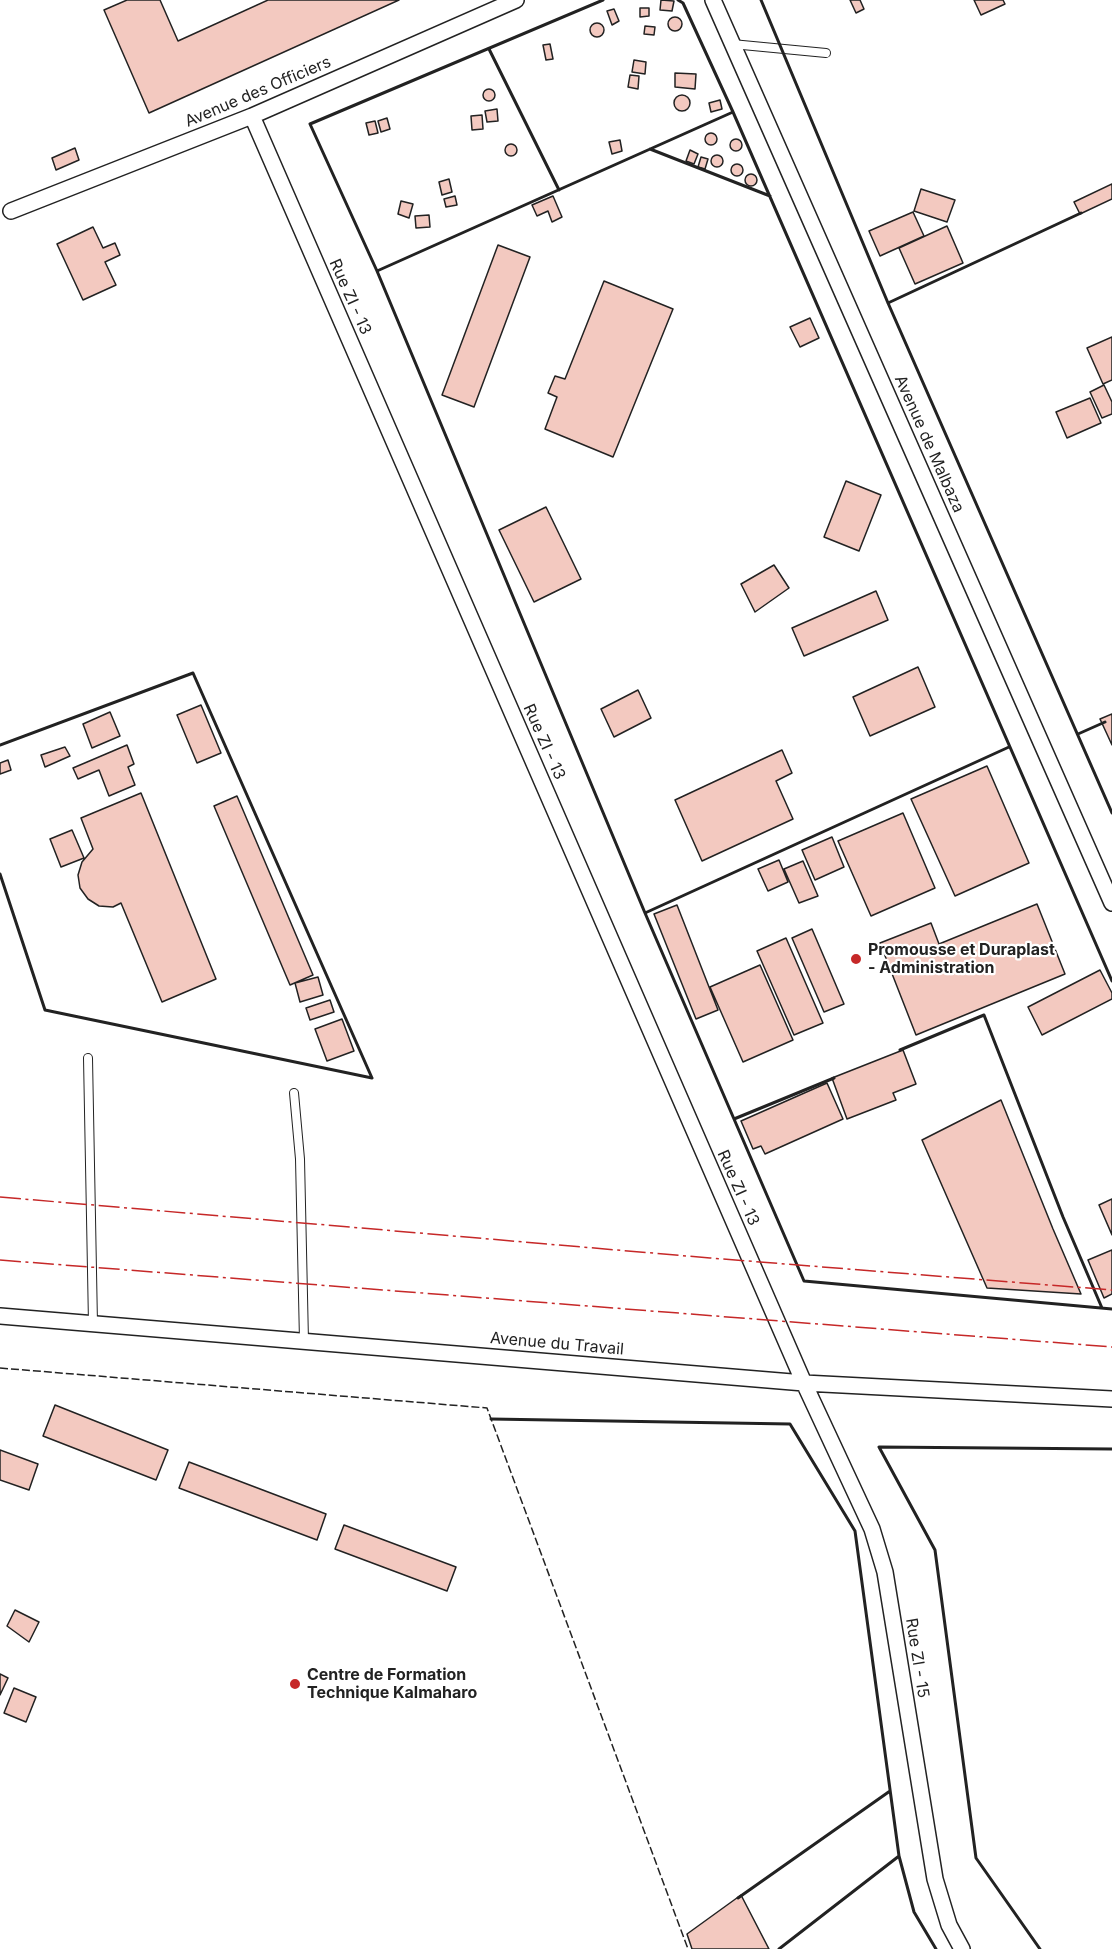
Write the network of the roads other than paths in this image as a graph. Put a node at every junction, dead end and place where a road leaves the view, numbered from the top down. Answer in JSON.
{"nodes":[{"id":1,"x":516,"y":0,"type":"edge"},
{"id":2,"x":713,"y":0,"type":"edge"},
{"id":3,"x":732,"y":44,"type":"junction"},
{"id":4,"x":826,"y":53,"type":"dead end"},
{"id":5,"x":252,"y":116,"type":"junction"},
{"id":6,"x":11,"y":211,"type":"dead end"},
{"id":7,"x":1112,"y":903,"type":"edge"},
{"id":8,"x":88,"y":1058,"type":"dead end"},
{"id":9,"x":294,"y":1093,"type":"dead end"},
{"id":10,"x":0,"y":1316,"type":"edge"},
{"id":11,"x":93,"y":1324,"type":"junction"},
{"id":12,"x":304,"y":1341,"type":"junction"},
{"id":13,"x":804,"y":1383,"type":"junction"},
{"id":14,"x":1112,"y":1399,"type":"edge"},
{"id":15,"x":962,"y":1949,"type":"edge"}],
"edges":[{"from":1,"to":5,"type":"street","name":"Avenue des Officiers"},
{"from":2,"to":3,"type":"street","name":"Avenue de Malbaza"},
{"from":3,"to":4,"type":"lane"},
{"from":3,"to":7,"type":"street","name":"Avenue de Malbaza"},
{"from":5,"to":6,"type":"street","name":"Avenue des Officiers"},
{"from":5,"to":13,"type":"street","name":"Rue ZI - 13"},
{"from":8,"to":11,"type":"lane"},
{"from":9,"to":12,"type":"lane"},
{"from":10,"to":11,"type":"street","name":"Avenue du Travail"},
{"from":11,"to":12,"type":"street","name":"Avenue du Travail"},
{"from":12,"to":13,"type":"street","name":"Avenue du Travail"},
{"from":13,"to":14,"type":"street","name":"Avenue du Travail"},
{"from":13,"to":15,"type":"street","name":"Rue ZI - 15"}]}
